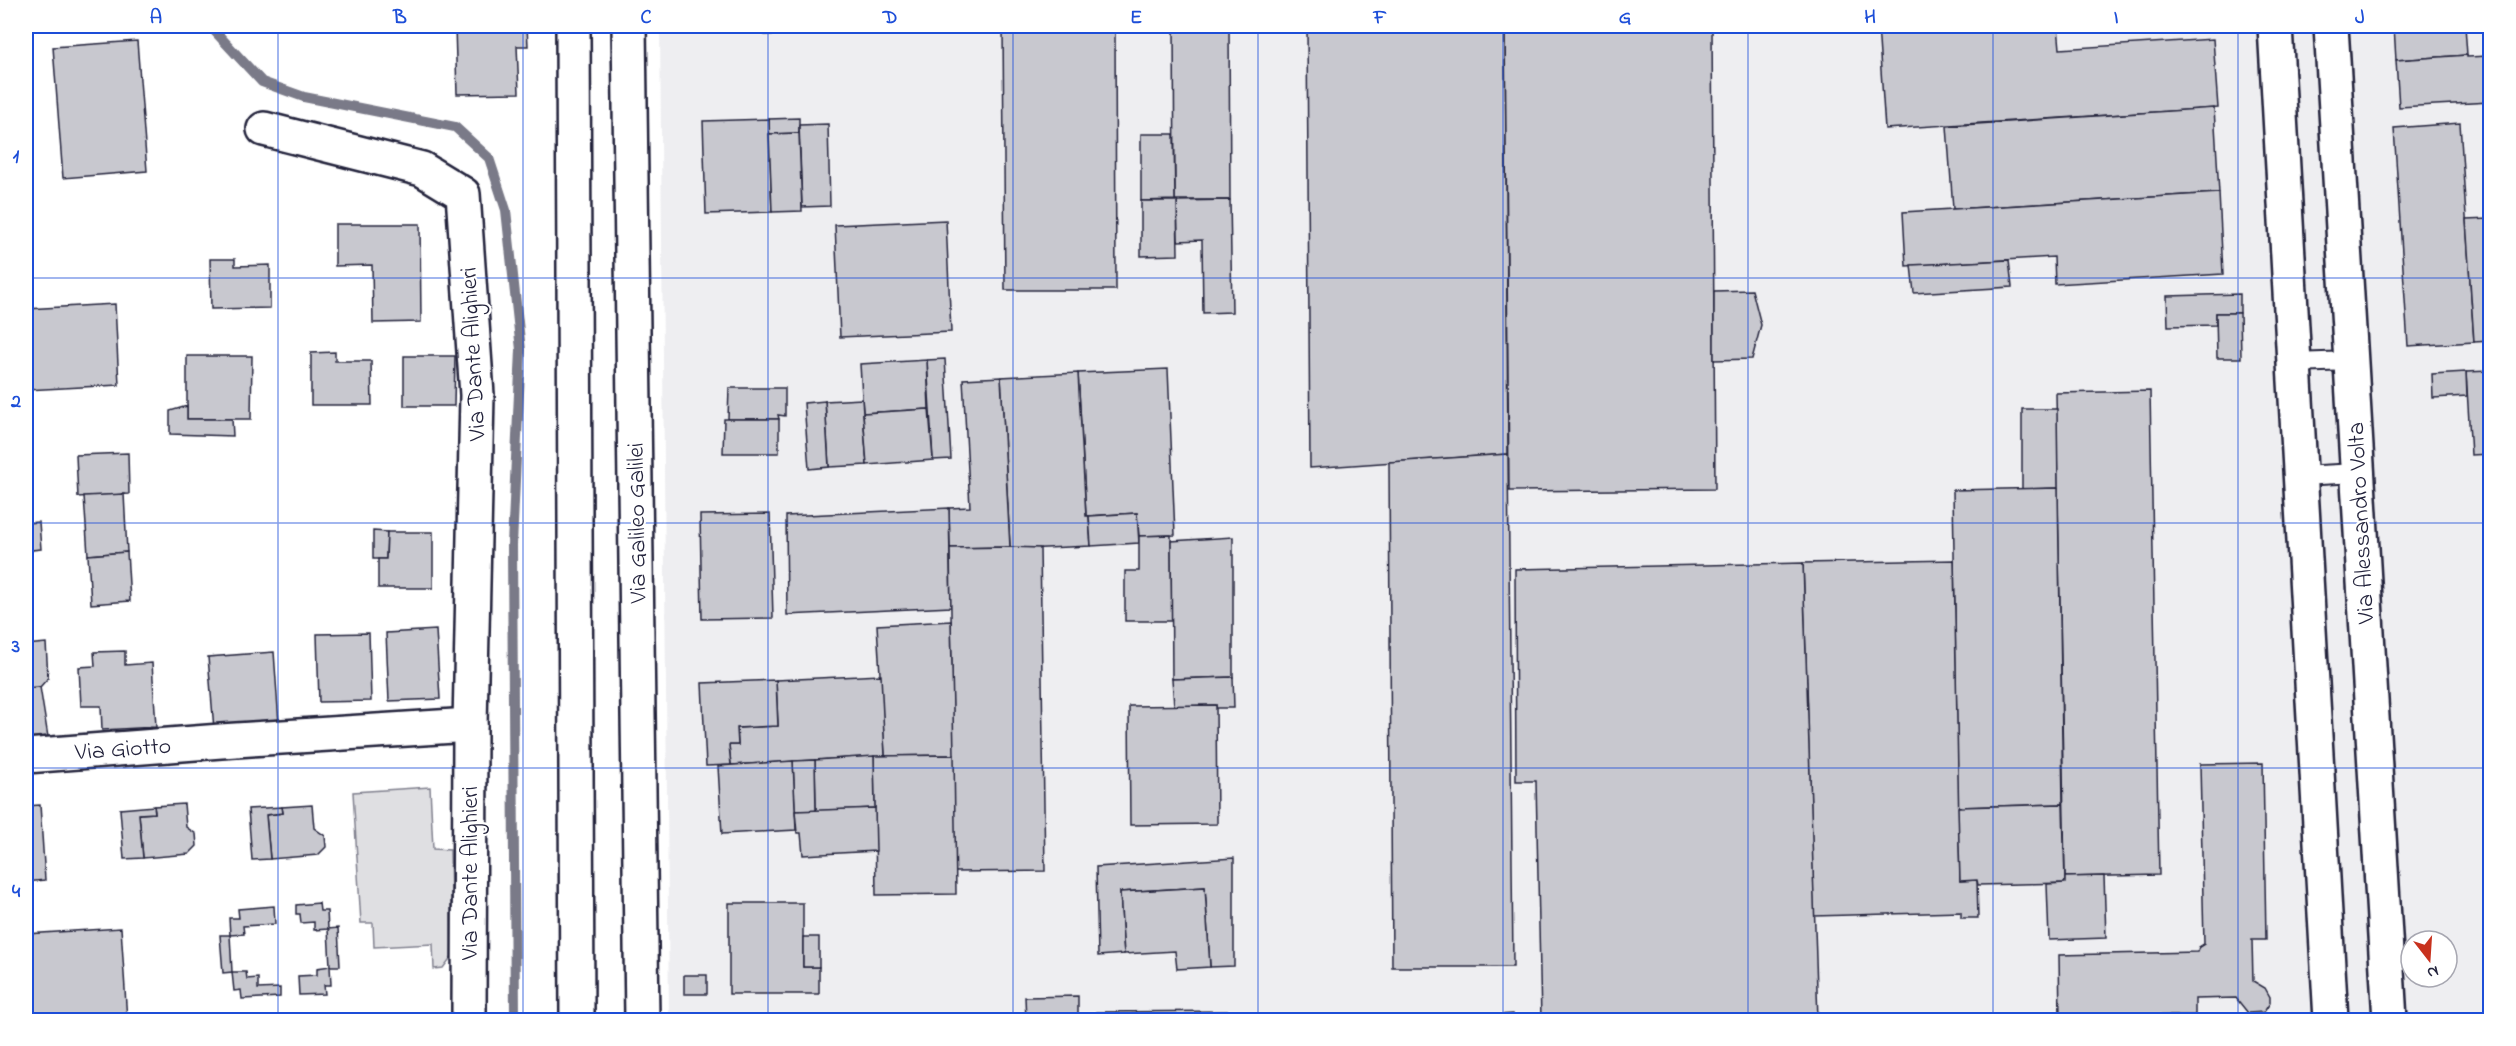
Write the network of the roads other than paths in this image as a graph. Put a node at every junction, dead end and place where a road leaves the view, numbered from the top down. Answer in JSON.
{"nodes":[{"id":1,"x":573,"y":26,"type":"edge"},
{"id":2,"x":630,"y":26,"type":"edge"},
{"id":3,"x":2275,"y":26,"type":"edge"},
{"id":4,"x":2331,"y":26,"type":"edge"},
{"id":5,"x":264,"y":129,"type":"dead end"},
{"id":6,"x":2350,"y":361,"type":"junction"},
{"id":7,"x":2294,"y":363,"type":"junction"},
{"id":8,"x":2357,"y":473,"type":"junction"},
{"id":9,"x":2301,"y":476,"type":"junction"},
{"id":10,"x":470,"y":725,"type":"junction"},
{"id":11,"x":26,"y":756,"type":"edge"},
{"id":12,"x":469,"y":1020,"type":"edge"},
{"id":13,"x":577,"y":1020,"type":"edge"},
{"id":14,"x":642,"y":1020,"type":"edge"},
{"id":15,"x":2331,"y":1020,"type":"edge"},
{"id":16,"x":2390,"y":1020,"type":"edge"}],
"edges":[{"from":1,"to":13,"type":"street"},
{"from":2,"to":14,"type":"street","name":"Via Galileo Galilei"},
{"from":3,"to":7,"type":"street"},
{"from":4,"to":6,"type":"street","name":"Via Alessandro Volta"},
{"from":5,"to":10,"type":"street","name":"Via Dante Alighieri"},
{"from":6,"to":7,"type":"lane"},
{"from":6,"to":8,"type":"street","name":"Via Alessandro Volta"},
{"from":7,"to":9,"type":"street"},
{"from":8,"to":9,"type":"lane"},
{"from":8,"to":16,"type":"street","name":"Via Alessandro Volta"},
{"from":9,"to":15,"type":"street"},
{"from":10,"to":11,"type":"street","name":"Via Giotto"},
{"from":10,"to":12,"type":"street","name":"Via Dante Alighieri"}]}
